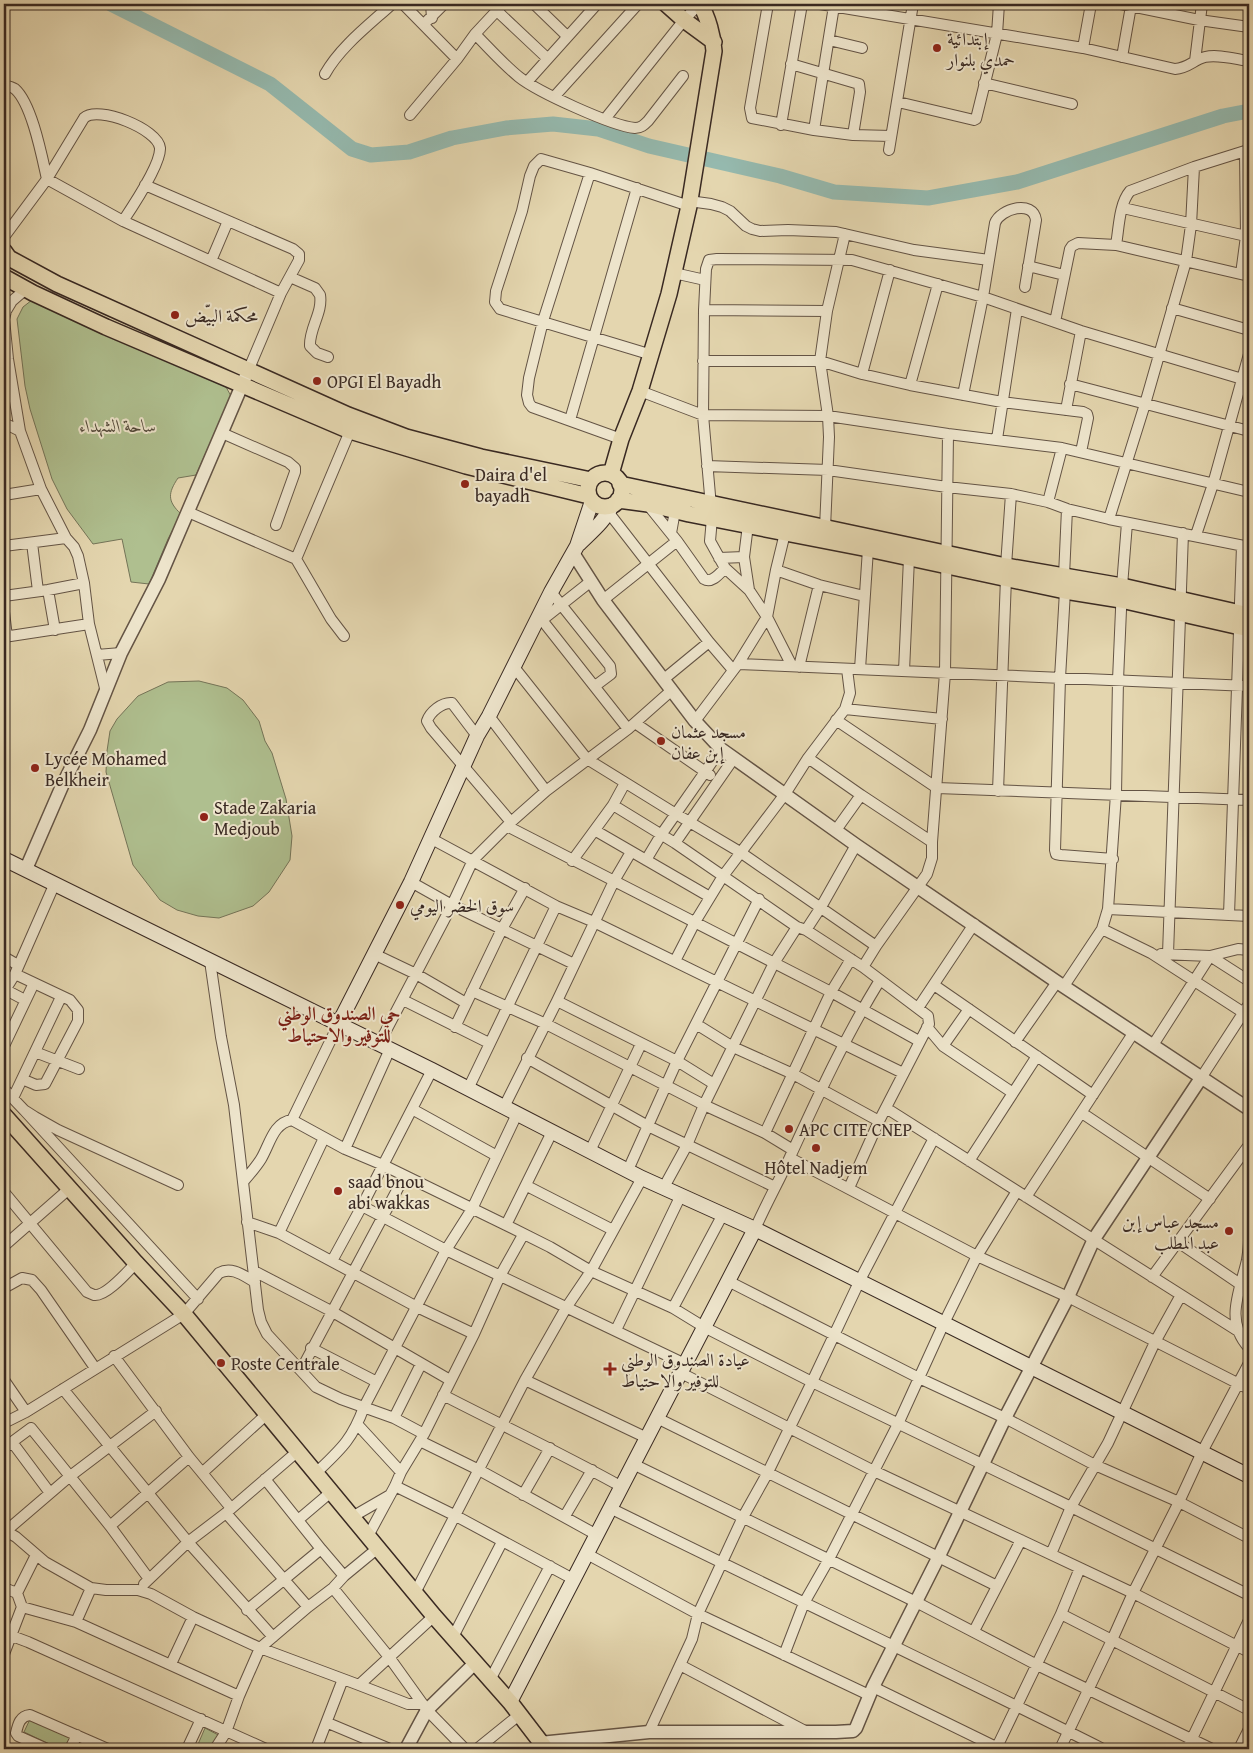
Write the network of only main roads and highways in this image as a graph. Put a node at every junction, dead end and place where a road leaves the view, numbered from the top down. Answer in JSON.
{"nodes":[{"id":1,"x":666,"y":4,"type":"edge"},
{"id":2,"x":700,"y":4,"type":"edge"},
{"id":3,"x":714,"y":42,"type":"junction"},
{"id":4,"x":4,"y":251,"type":"edge"},
{"id":5,"x":4,"y":277,"type":"edge"},
{"id":6,"x":198,"y":348,"type":"junction"},
{"id":7,"x":189,"y":363,"type":"junction"},
{"id":8,"x":246,"y":378,"type":"junction"},
{"id":9,"x":616,"y":479,"type":"junction"},
{"id":10,"x":591,"y":480,"type":"junction"},
{"id":11,"x":590,"y":499,"type":"junction"},
{"id":12,"x":613,"y":506,"type":"junction"},
{"id":13,"x":711,"y":511,"type":"junction"},
{"id":14,"x":575,"y":550,"type":"junction"},
{"id":15,"x":947,"y":560,"type":"junction"},
{"id":16,"x":1244,"y":621,"type":"edge"},
{"id":17,"x":4,"y":859,"type":"edge"},
{"id":18,"x":339,"y":1024,"type":"junction"},
{"id":19,"x":4,"y":1115,"type":"edge"},
{"id":20,"x":755,"y":1229,"type":"junction"},
{"id":21,"x":1249,"y":1476,"type":"edge"},
{"id":22,"x":510,"y":1702,"type":"junction"},
{"id":23,"x":543,"y":1746,"type":"edge"}],
"edges":[{"from":1,"to":3,"type":"main road"},
{"from":2,"to":3,"type":"main road"},
{"from":3,"to":9,"type":"main road"},
{"from":4,"to":6,"type":"main road"},
{"from":5,"to":7,"type":"main road"},
{"from":6,"to":7,"type":"main road"},
{"from":6,"to":8,"type":"main road"},
{"from":7,"to":8,"type":"main road"},
{"from":8,"to":10,"type":"main road"},
{"from":8,"to":11,"type":"main road"},
{"from":9,"to":10,"type":"main road"},
{"from":9,"to":12,"type":"main road"},
{"from":9,"to":13,"type":"main road"},
{"from":10,"to":11,"type":"main road"},
{"from":11,"to":12,"type":"main road"},
{"from":11,"to":14,"type":"main road"},
{"from":12,"to":13,"type":"main road"},
{"from":12,"to":14,"type":"main road"},
{"from":13,"to":15,"type":"main road"},
{"from":13,"to":15,"type":"main road"},
{"from":14,"to":18,"type":"main road"},
{"from":15,"to":16,"type":"main road"},
{"from":17,"to":18,"type":"main road"},
{"from":18,"to":20,"type":"main road"},
{"from":19,"to":22,"type":"main road"},
{"from":20,"to":21,"type":"main road"},
{"from":20,"to":22,"type":"main road"},
{"from":22,"to":23,"type":"main road"}]}
